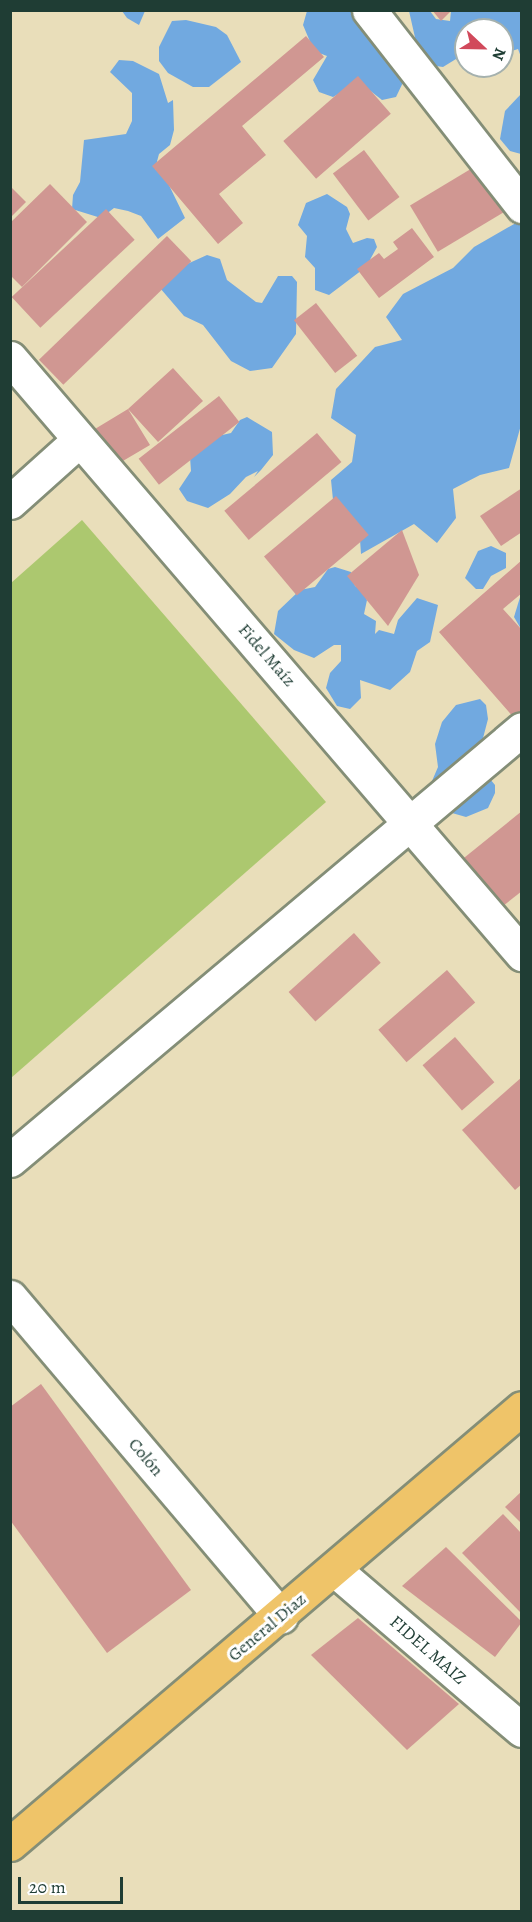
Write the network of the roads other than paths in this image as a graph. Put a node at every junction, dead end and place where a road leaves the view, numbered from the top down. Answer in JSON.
{"nodes":[{"id":1,"x":369,"y":10,"type":"edge"},
{"id":2,"x":522,"y":206,"type":"edge"},
{"id":3,"x":10,"y":358,"type":"edge"},
{"id":4,"x":79,"y":440,"type":"junction"},
{"id":5,"x":10,"y":502,"type":"edge"},
{"id":6,"x":522,"y":729,"type":"edge"},
{"id":7,"x":411,"y":822,"type":"junction"},
{"id":8,"x":522,"y":954,"type":"edge"},
{"id":9,"x":10,"y":1160,"type":"edge"},
{"id":10,"x":10,"y":1298,"type":"edge"},
{"id":11,"x":522,"y":1408,"type":"edge"},
{"id":12,"x":335,"y":1570,"type":"junction"},
{"id":13,"x":281,"y":1616,"type":"junction"},
{"id":14,"x":522,"y":1730,"type":"edge"},
{"id":15,"x":10,"y":1844,"type":"edge"}],
"edges":[{"from":1,"to":2,"type":"street"},
{"from":3,"to":4,"type":"street","name":"Fidel Maíz"},
{"from":4,"to":5,"type":"street"},
{"from":4,"to":7,"type":"street","name":"Fidel Maíz"},
{"from":6,"to":7,"type":"street"},
{"from":7,"to":8,"type":"street","name":"Fidel Maíz"},
{"from":7,"to":9,"type":"street"},
{"from":10,"to":13,"type":"street","name":"Colón"},
{"from":11,"to":12,"type":"main road","name":"General Diaz"},
{"from":12,"to":13,"type":"main road","name":"General Diaz"},
{"from":12,"to":14,"type":"street","name":"FIDEL MAIZ"},
{"from":13,"to":15,"type":"main road","name":"General Diaz"}]}
